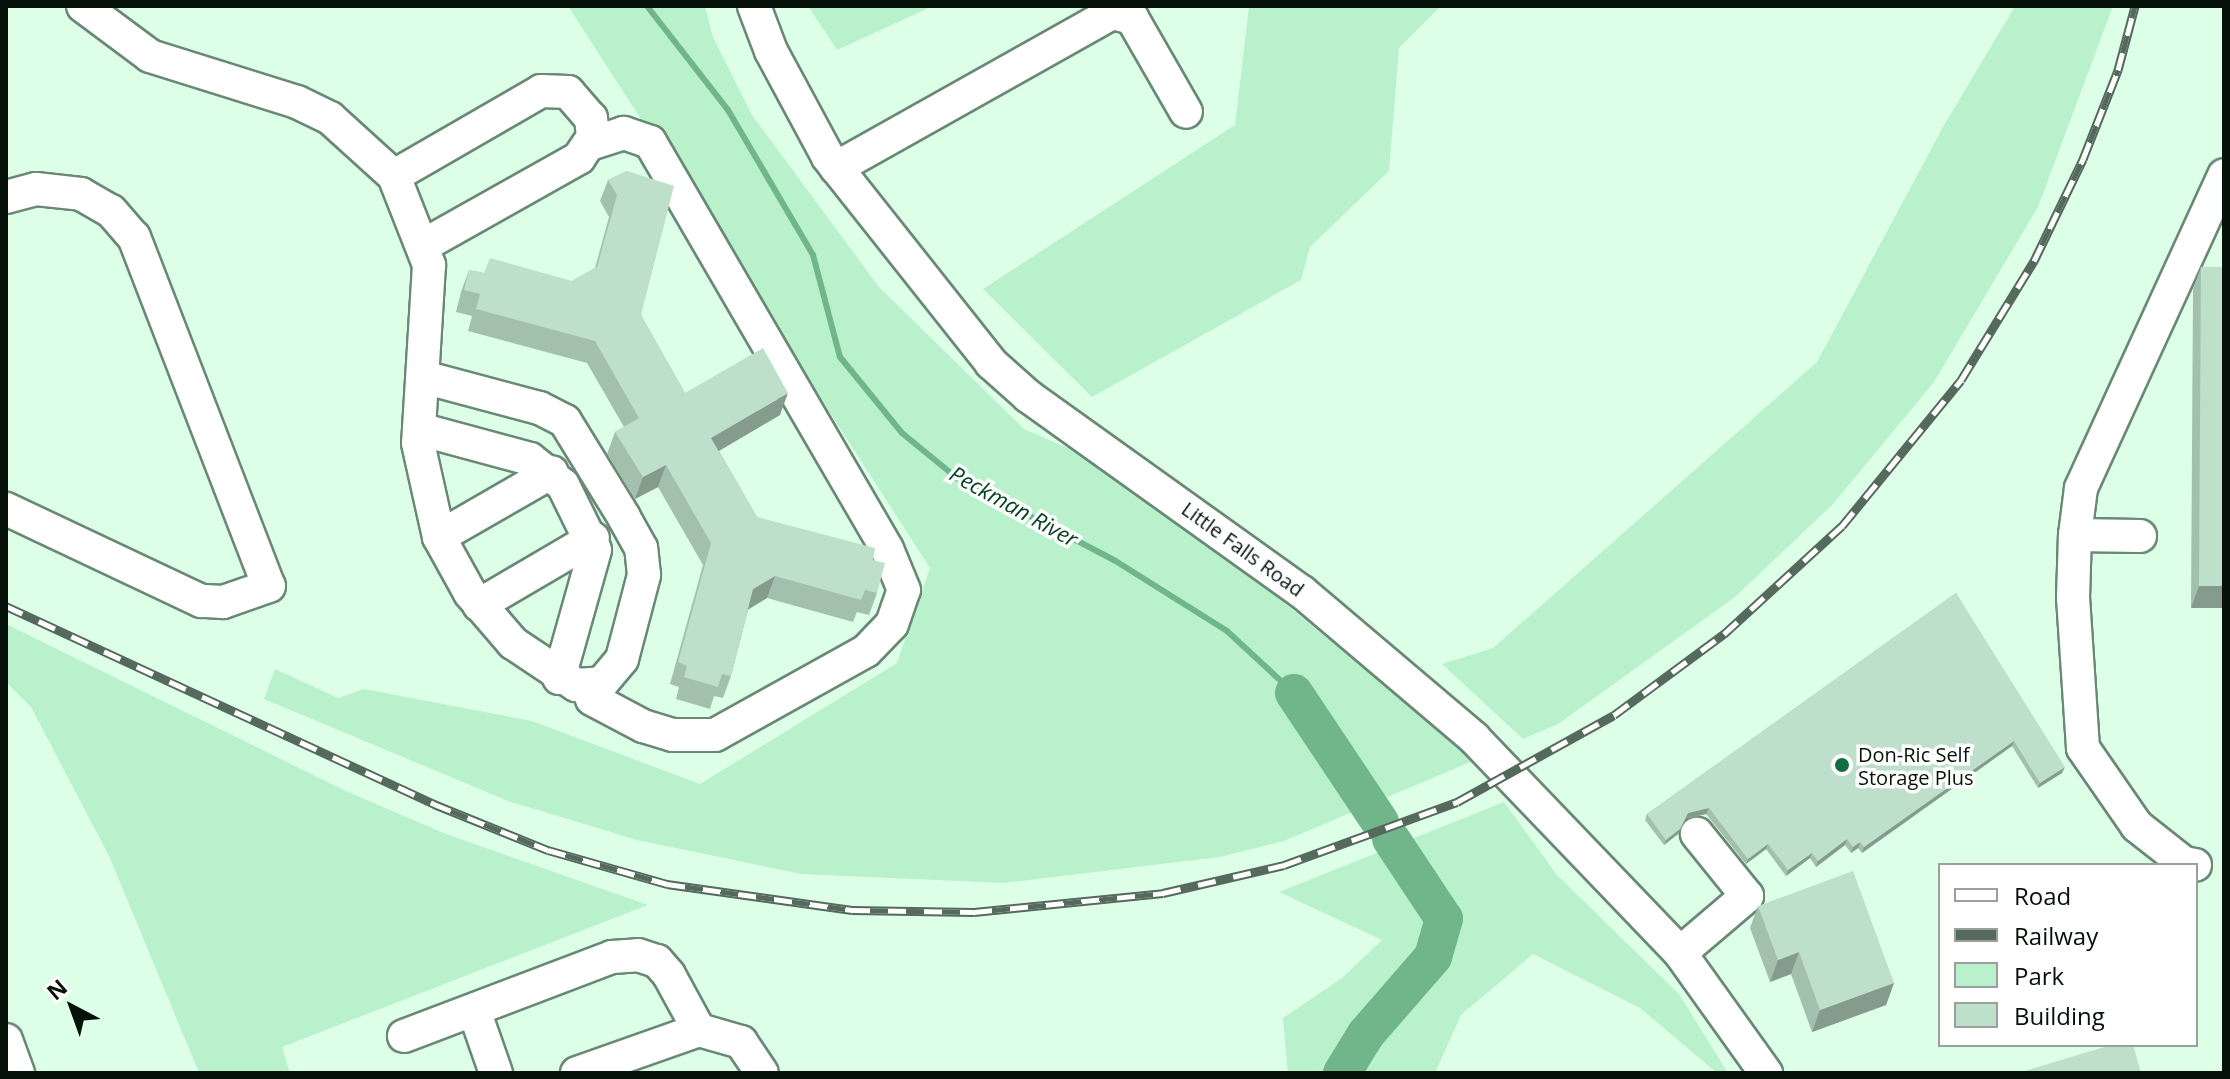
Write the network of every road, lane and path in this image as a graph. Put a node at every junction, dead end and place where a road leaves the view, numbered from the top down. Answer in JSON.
{"nodes":[{"id":1,"x":83,"y":6,"type":"edge"},
{"id":2,"x":754,"y":6,"type":"edge"},
{"id":3,"x":1186,"y":112,"type":"dead end"},
{"id":4,"x":591,"y":144,"type":"junction"},
{"id":5,"x":836,"y":168,"type":"junction"},
{"id":6,"x":2224,"y":175,"type":"edge"},
{"id":7,"x":394,"y":176,"type":"junction"},
{"id":8,"x":6,"y":197,"type":"edge"},
{"id":9,"x":424,"y":245,"type":"junction"},
{"id":10,"x":423,"y":377,"type":"junction"},
{"id":11,"x":419,"y":429,"type":"junction"},
{"id":12,"x":552,"y":472,"type":"junction"},
{"id":13,"x":6,"y":509,"type":"edge"},
{"id":14,"x":2075,"y":535,"type":"junction"},
{"id":15,"x":2140,"y":536,"type":"dead end"},
{"id":16,"x":439,"y":537,"type":"junction"},
{"id":17,"x":593,"y":538,"type":"junction"},
{"id":18,"x":479,"y":605,"type":"junction"},
{"id":19,"x":574,"y":682,"type":"junction"},
{"id":20,"x":1697,"y":834,"type":"dead end"},
{"id":21,"x":2184,"y":863,"type":"edge"},
{"id":22,"x":2198,"y":866,"type":"edge"},
{"id":23,"x":2224,"y":870,"type":"edge"},
{"id":24,"x":1680,"y":953,"type":"junction"},
{"id":25,"x":474,"y":1010,"type":"junction"},
{"id":26,"x":699,"y":1030,"type":"junction"},
{"id":27,"x":404,"y":1036,"type":"dead end"},
{"id":28,"x":6,"y":1040,"type":"edge"},
{"id":29,"x":18,"y":1073,"type":"edge"},
{"id":30,"x":496,"y":1073,"type":"edge"},
{"id":31,"x":577,"y":1073,"type":"edge"},
{"id":32,"x":762,"y":1073,"type":"edge"},
{"id":33,"x":1766,"y":1073,"type":"edge"}],
"edges":[{"from":1,"to":7,"type":"street"},
{"from":2,"to":5,"type":"street","name":"Little Falls Road"},
{"from":3,"to":5,"type":"street"},
{"from":4,"to":7,"type":"street"},
{"from":4,"to":9,"type":"street"},
{"from":4,"to":19,"type":"street"},
{"from":5,"to":24,"type":"street","name":"Little Falls Road"},
{"from":6,"to":14,"type":"street"},
{"from":7,"to":9,"type":"street"},
{"from":8,"to":13,"type":"street"},
{"from":9,"to":10,"type":"street"},
{"from":10,"to":11,"type":"street"},
{"from":10,"to":19,"type":"street"},
{"from":11,"to":12,"type":"street"},
{"from":11,"to":16,"type":"street"},
{"from":12,"to":16,"type":"street"},
{"from":12,"to":17,"type":"street"},
{"from":14,"to":15,"type":"street"},
{"from":14,"to":21,"type":"street"},
{"from":16,"to":18,"type":"street"},
{"from":17,"to":18,"type":"street"},
{"from":17,"to":19,"type":"street"},
{"from":18,"to":19,"type":"street"},
{"from":20,"to":24,"type":"street"},
{"from":22,"to":23,"type":"street"},
{"from":24,"to":33,"type":"street","name":"Little Falls Road"},
{"from":25,"to":26,"type":"street"},
{"from":25,"to":27,"type":"street"},
{"from":25,"to":30,"type":"street"},
{"from":26,"to":31,"type":"street"},
{"from":26,"to":32,"type":"street"},
{"from":28,"to":29,"type":"street"}]}
